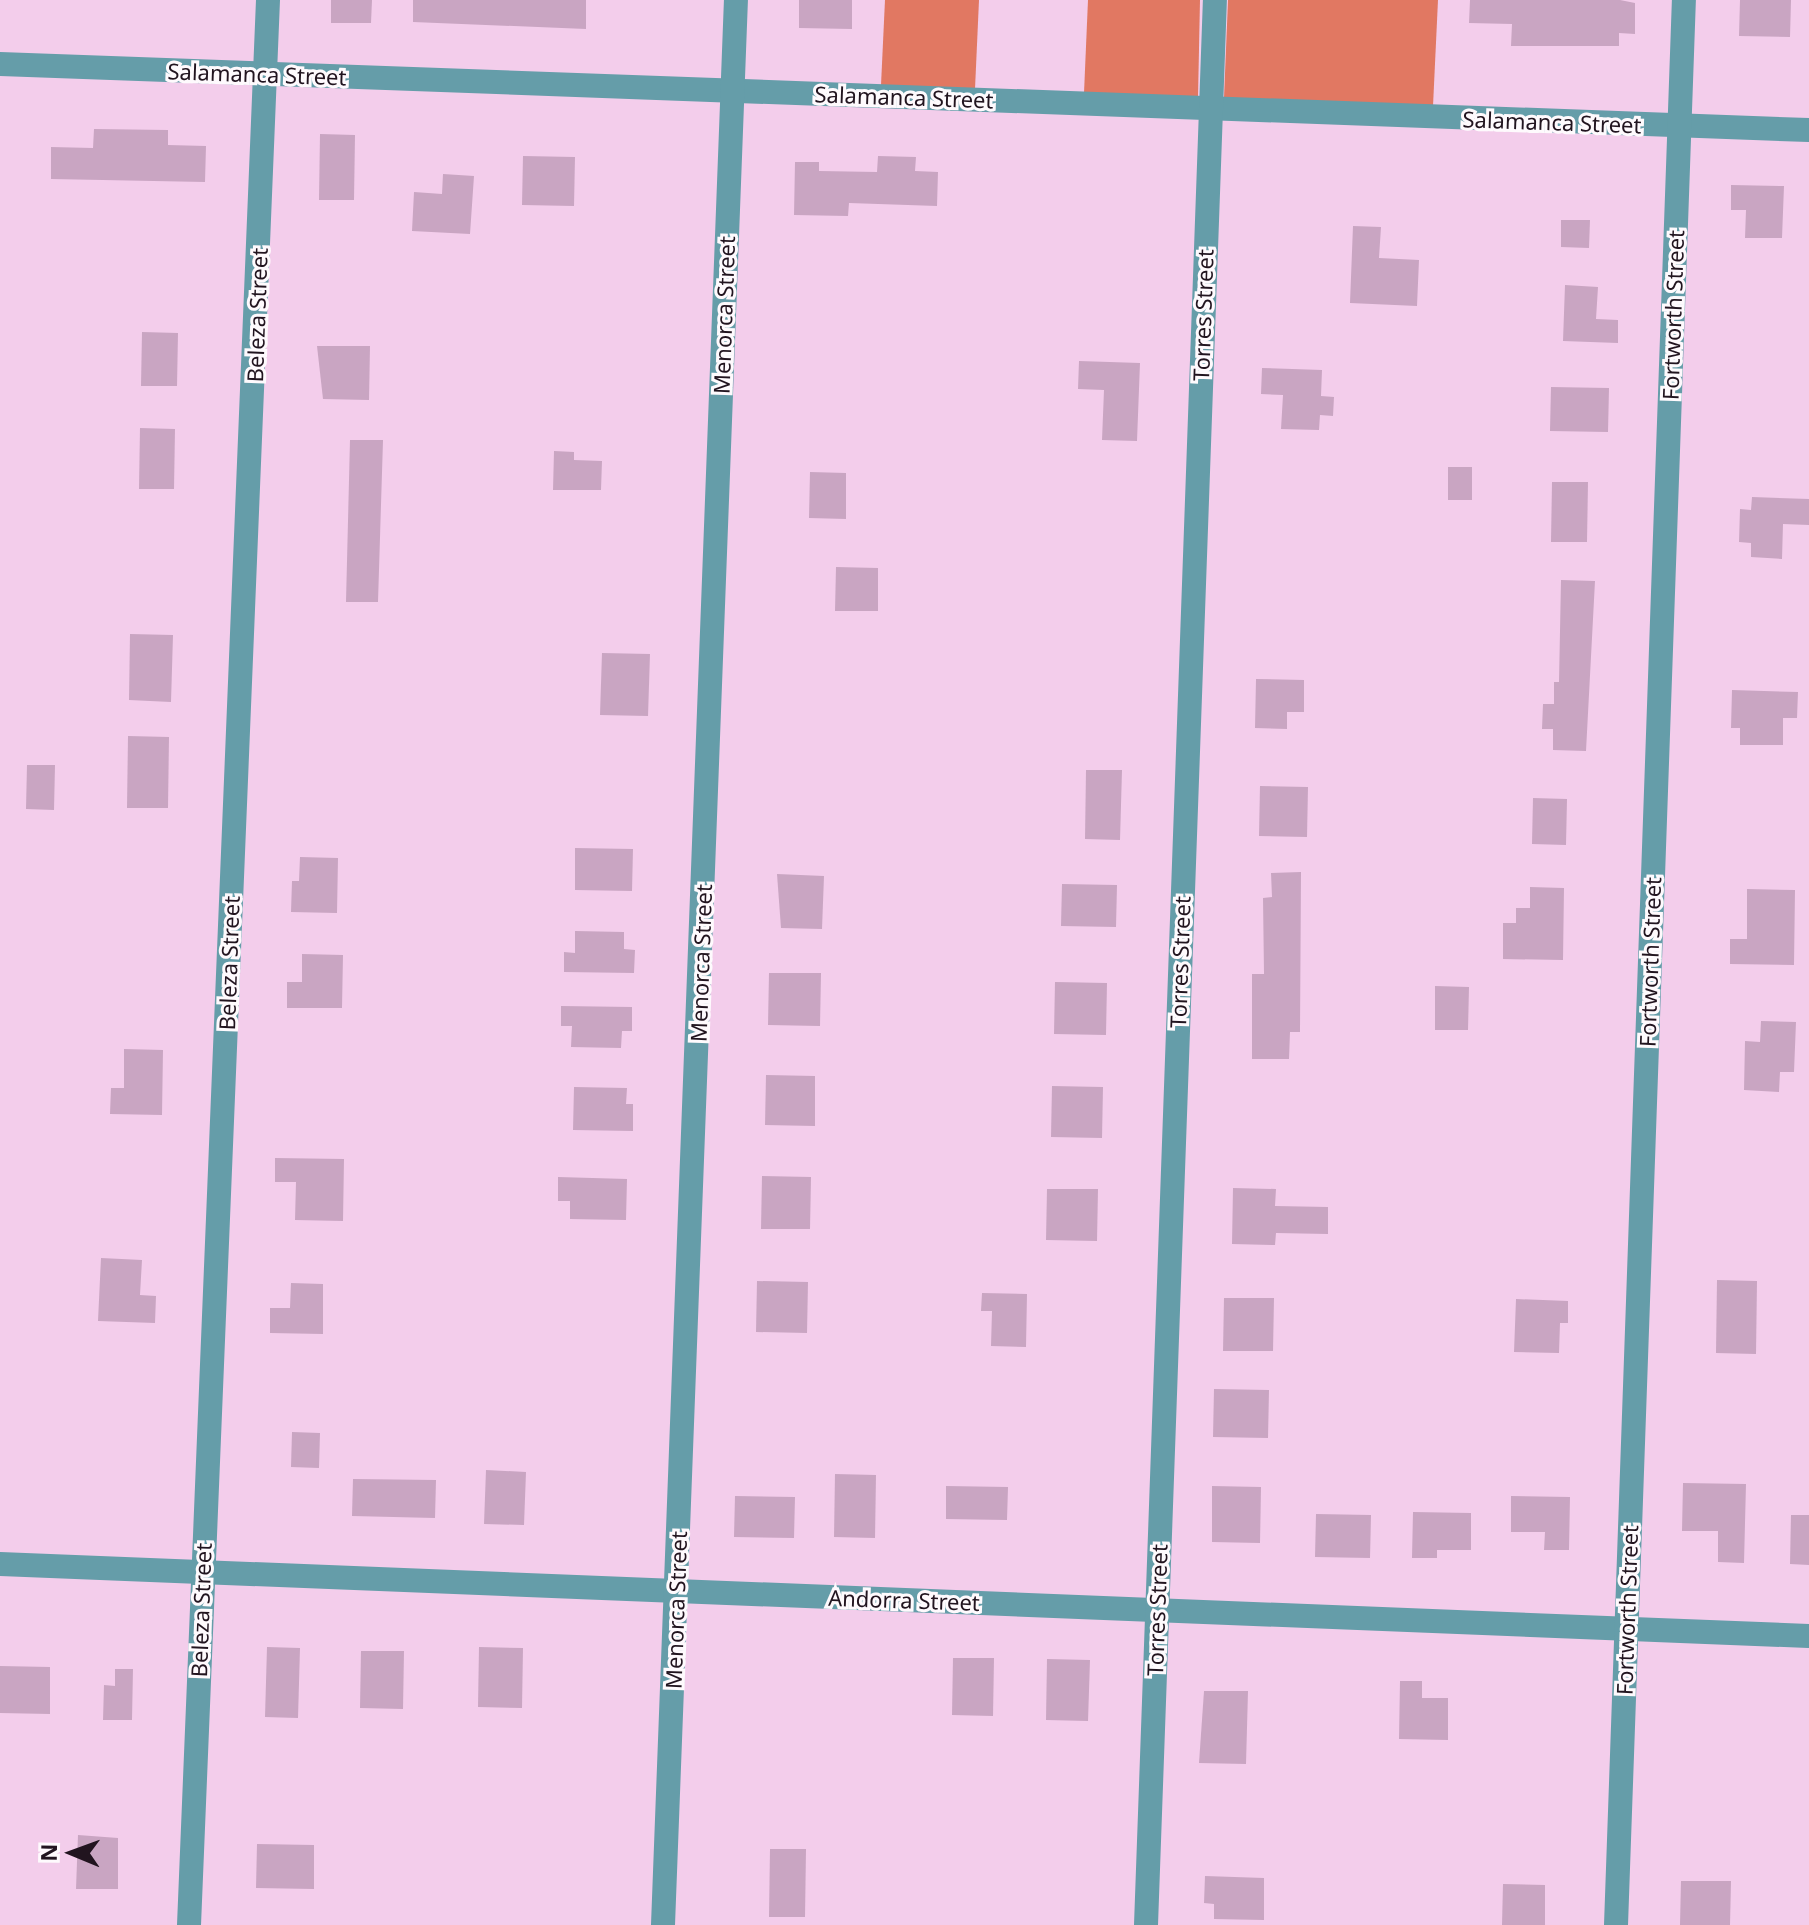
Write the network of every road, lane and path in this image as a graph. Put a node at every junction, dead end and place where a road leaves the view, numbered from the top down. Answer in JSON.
{"nodes":[{"id":1,"x":268,"y":0,"type":"edge"},
{"id":2,"x":736,"y":0,"type":"edge"},
{"id":3,"x":1215,"y":0,"type":"edge"},
{"id":4,"x":1684,"y":0,"type":"edge"},
{"id":5,"x":0,"y":64,"type":"edge"},
{"id":6,"x":267,"y":74,"type":"junction"},
{"id":7,"x":732,"y":90,"type":"junction"},
{"id":8,"x":1210,"y":109,"type":"junction"},
{"id":9,"x":1680,"y":126,"type":"junction"},
{"id":10,"x":1809,"y":130,"type":"edge"},
{"id":11,"x":0,"y":1564,"type":"edge"},
{"id":12,"x":203,"y":1571,"type":"junction"},
{"id":13,"x":678,"y":1591,"type":"junction"},
{"id":14,"x":1157,"y":1608,"type":"junction"},
{"id":15,"x":1626,"y":1631,"type":"junction"},
{"id":16,"x":1809,"y":1636,"type":"edge"},
{"id":17,"x":189,"y":1925,"type":"edge"},
{"id":18,"x":663,"y":1925,"type":"edge"},
{"id":19,"x":1146,"y":1925,"type":"edge"},
{"id":20,"x":1616,"y":1925,"type":"edge"}],
"edges":[{"from":1,"to":6,"type":"street","name":"Beleza Street"},
{"from":2,"to":7,"type":"street","name":"Menorca Street"},
{"from":3,"to":8,"type":"street","name":"Torres Street"},
{"from":4,"to":9,"type":"street","name":"Fortworth Street"},
{"from":5,"to":6,"type":"street","name":"Salamanca Street"},
{"from":6,"to":7,"type":"street","name":"Salamanca Street"},
{"from":6,"to":12,"type":"street","name":"Beleza Street"},
{"from":7,"to":8,"type":"street","name":"Salamanca Street"},
{"from":7,"to":13,"type":"street","name":"Menorca Street"},
{"from":8,"to":9,"type":"street","name":"Salamanca Street"},
{"from":8,"to":14,"type":"street","name":"Torres Street"},
{"from":9,"to":10,"type":"street","name":"Salamanca Street"},
{"from":9,"to":15,"type":"street","name":"Fortworth Street"},
{"from":11,"to":12,"type":"street","name":"Andorra Street"},
{"from":12,"to":13,"type":"street","name":"Andorra Street"},
{"from":12,"to":17,"type":"street","name":"Beleza Street"},
{"from":13,"to":14,"type":"street","name":"Andorra Street"},
{"from":13,"to":18,"type":"street","name":"Menorca Street"},
{"from":14,"to":15,"type":"street","name":"Andorra Street"},
{"from":14,"to":19,"type":"street","name":"Torres Street"},
{"from":15,"to":16,"type":"street","name":"Andorra Street"},
{"from":15,"to":20,"type":"street","name":"Fortworth Street"}]}
